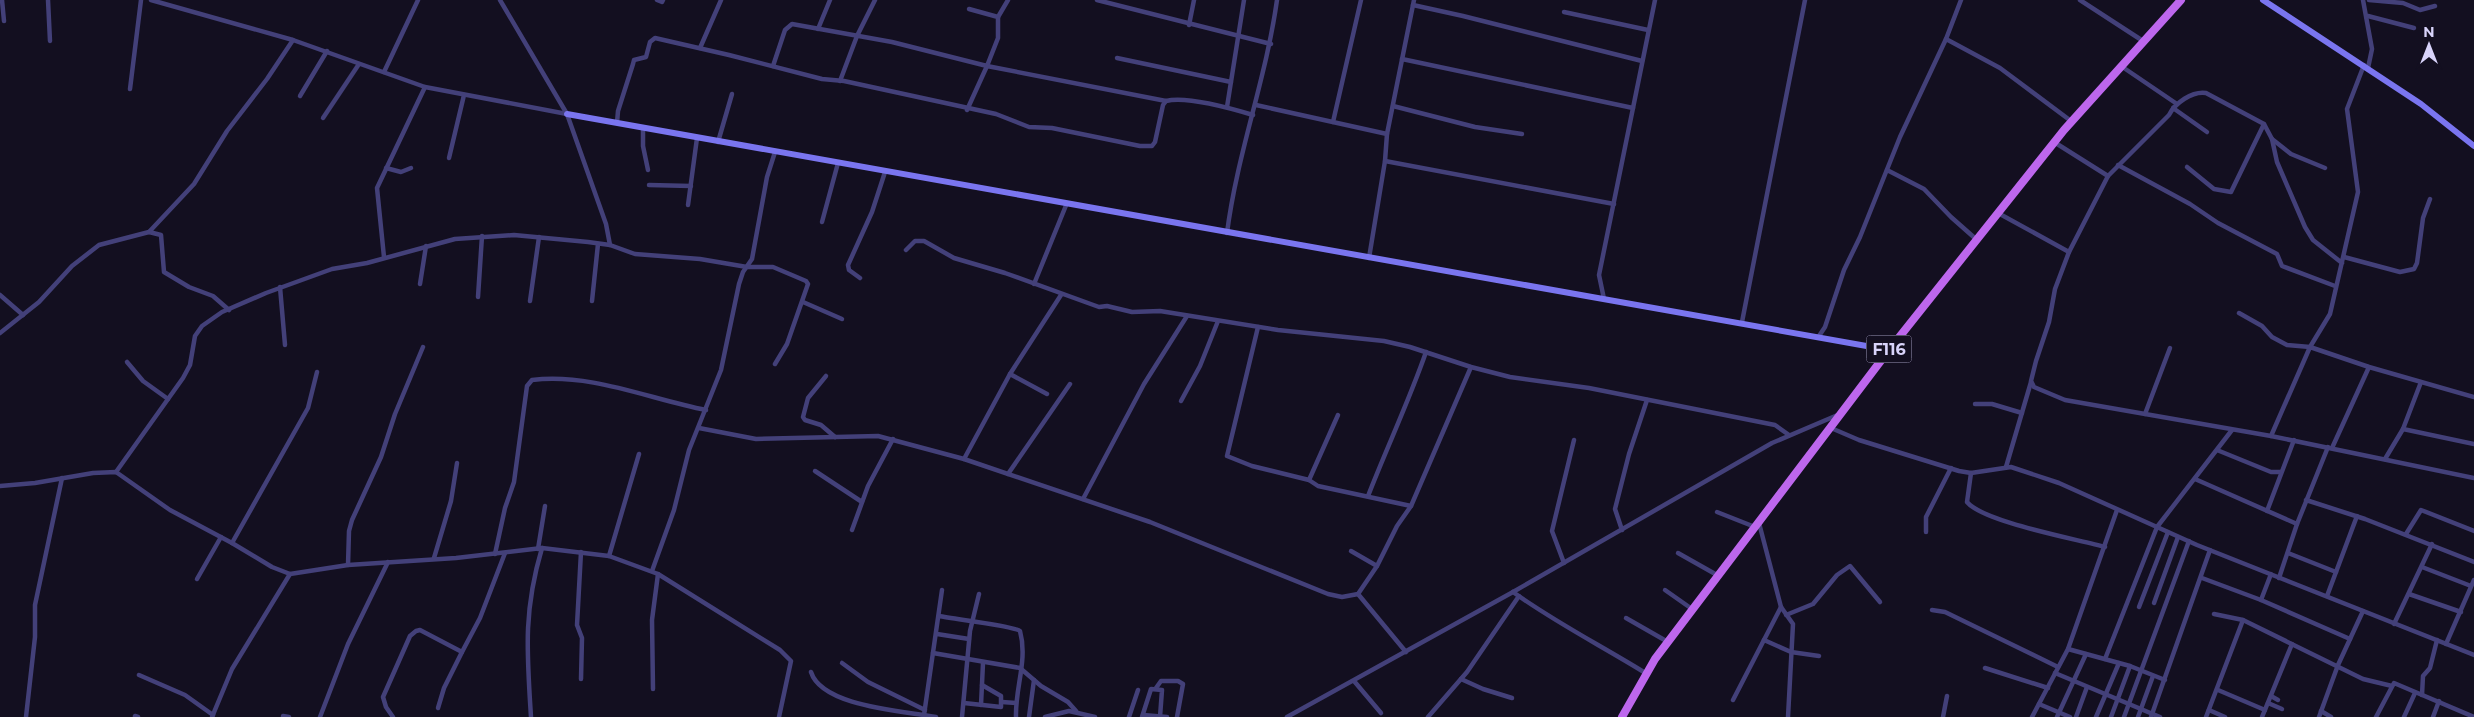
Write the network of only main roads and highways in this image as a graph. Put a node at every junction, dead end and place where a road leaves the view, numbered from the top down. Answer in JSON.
{"nodes":[{"id":1,"x":2181,"y":0,"type":"edge"},
{"id":2,"x":1622,"y":717,"type":"edge"}],
"edges":[{"from":1,"to":2,"type":"main road","number":"F116"}]}
